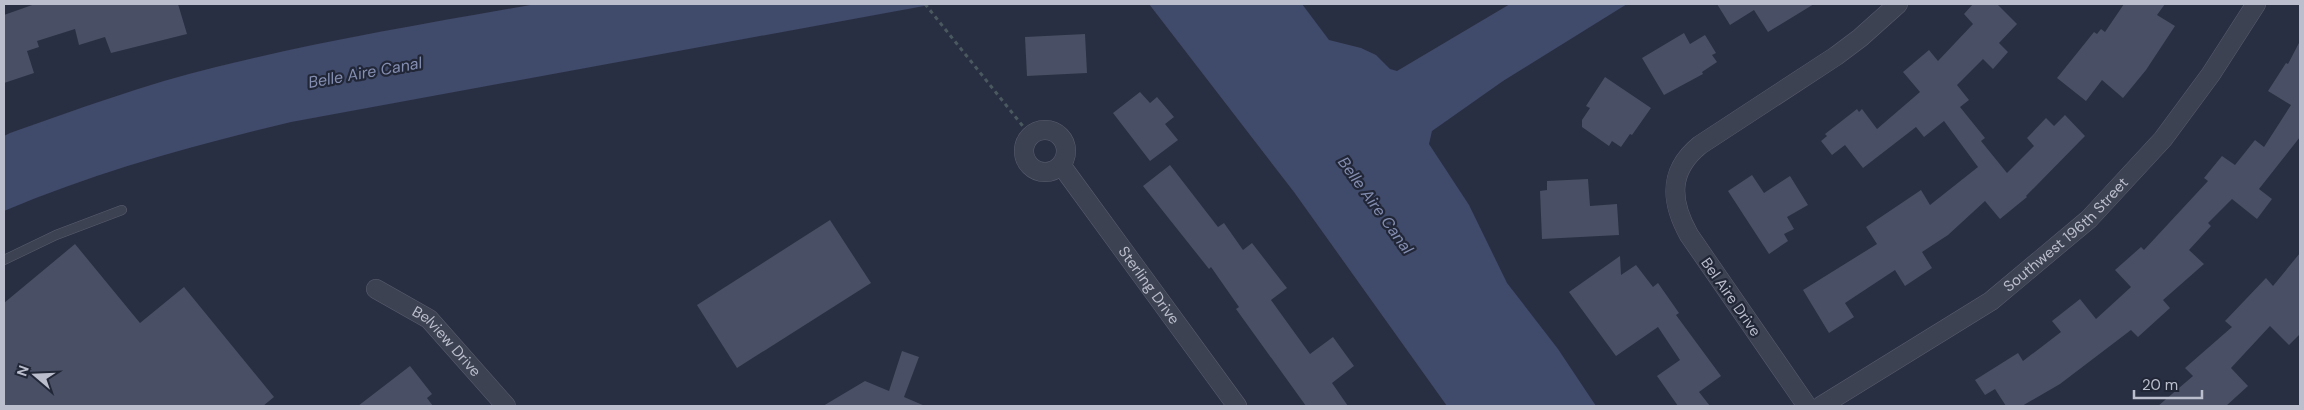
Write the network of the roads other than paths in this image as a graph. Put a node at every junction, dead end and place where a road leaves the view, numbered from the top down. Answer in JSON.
{"nodes":[{"id":1,"x":1898,"y":4,"type":"edge"},
{"id":2,"x":2256,"y":4,"type":"edge"},
{"id":3,"x":1061,"y":165,"type":"junction"},
{"id":4,"x":122,"y":210,"type":"dead end"},
{"id":5,"x":4,"y":260,"type":"edge"},
{"id":6,"x":376,"y":289,"type":"dead end"},
{"id":7,"x":506,"y":406,"type":"edge"},
{"id":8,"x":1237,"y":406,"type":"edge"},
{"id":9,"x":1807,"y":406,"type":"edge"},
{"id":10,"x":1821,"y":406,"type":"edge"}],
"edges":[{"from":1,"to":9,"type":"street","name":"Bel Aire Drive"},
{"from":2,"to":10,"type":"street","name":"Southwest 196th Street"},
{"from":3,"to":3,"type":"street"},
{"from":3,"to":8,"type":"street","name":"Sterling Drive"},
{"from":4,"to":5,"type":"lane"},
{"from":6,"to":7,"type":"street","name":"Belview Drive"}]}
